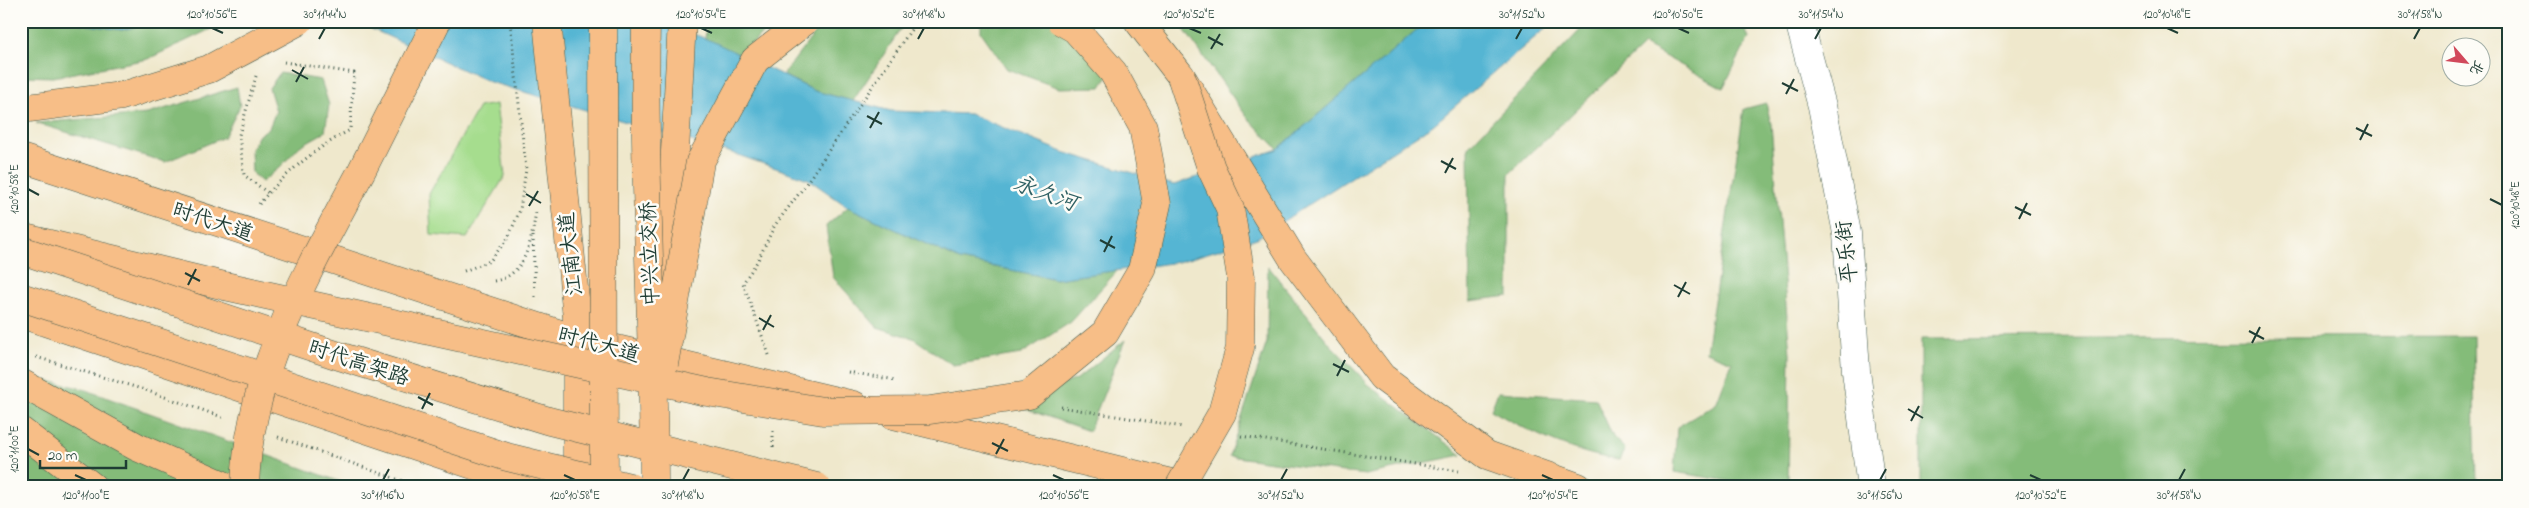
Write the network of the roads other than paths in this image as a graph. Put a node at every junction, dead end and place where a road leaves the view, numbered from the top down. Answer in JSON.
{"nodes":[{"id":1,"x":299,"y":21,"type":"edge"},
{"id":2,"x":437,"y":21,"type":"edge"},
{"id":3,"x":547,"y":21,"type":"edge"},
{"id":4,"x":603,"y":21,"type":"edge"},
{"id":5,"x":646,"y":21,"type":"edge"},
{"id":6,"x":682,"y":21,"type":"edge"},
{"id":7,"x":805,"y":21,"type":"edge"},
{"id":8,"x":1061,"y":21,"type":"edge"},
{"id":9,"x":1138,"y":21,"type":"edge"},
{"id":10,"x":1799,"y":21,"type":"edge"},
{"id":11,"x":1181,"y":76,"type":"junction"},
{"id":12,"x":21,"y":110,"type":"edge"},
{"id":13,"x":21,"y":158,"type":"edge"},
{"id":14,"x":21,"y":237,"type":"edge"},
{"id":15,"x":21,"y":250,"type":"edge"},
{"id":16,"x":21,"y":297,"type":"edge"},
{"id":17,"x":21,"y":314,"type":"edge"},
{"id":18,"x":579,"y":340,"type":"junction"},
{"id":19,"x":658,"y":360,"type":"junction"},
{"id":20,"x":21,"y":383,"type":"edge"},
{"id":21,"x":654,"y":417,"type":"junction"},
{"id":22,"x":21,"y":431,"type":"edge"},
{"id":23,"x":93,"y":487,"type":"edge"},
{"id":24,"x":228,"y":487,"type":"edge"},
{"id":25,"x":246,"y":487,"type":"edge"},
{"id":26,"x":569,"y":487,"type":"edge"},
{"id":27,"x":577,"y":487,"type":"edge"},
{"id":28,"x":604,"y":487,"type":"edge"},
{"id":29,"x":630,"y":487,"type":"edge"},
{"id":30,"x":654,"y":487,"type":"edge"},
{"id":31,"x":666,"y":487,"type":"edge"},
{"id":32,"x":817,"y":487,"type":"edge"},
{"id":33,"x":1179,"y":487,"type":"edge"},
{"id":34,"x":1188,"y":487,"type":"edge"},
{"id":35,"x":1578,"y":487,"type":"edge"},
{"id":36,"x":1871,"y":487,"type":"edge"}],
"edges":[{"from":1,"to":12,"type":"main road","bridge":true},
{"from":2,"to":25,"type":"main road","bridge":true},
{"from":3,"to":18,"type":"main road","name":"江南大道"},
{"from":4,"to":28,"type":"main road","bridge":true},
{"from":5,"to":21,"type":"main road","name":"中兴立交桥","bridge":true},
{"from":6,"to":19,"type":"main road"},
{"from":7,"to":21,"type":"main road","bridge":true},
{"from":8,"to":14,"type":"main road","bridge":true},
{"from":9,"to":11,"type":"main road"},
{"from":10,"to":36,"type":"street","name":"平乐街"},
{"from":11,"to":33,"type":"main road","bridge":true},
{"from":11,"to":35,"type":"main road","bridge":true},
{"from":13,"to":18,"type":"main road","name":"时代大道"},
{"from":15,"to":32,"type":"main road","name":"时代高架路","bridge":true},
{"from":16,"to":29,"type":"main road","name":"时代高架路","bridge":true},
{"from":17,"to":26,"type":"main road"},
{"from":18,"to":19,"type":"main road","name":"时代大道"},
{"from":18,"to":27,"type":"main road","name":"江南大道"},
{"from":19,"to":31,"type":"main road"},
{"from":19,"to":34,"type":"main road","name":"时代大道"},
{"from":20,"to":24,"type":"main road"},
{"from":21,"to":30,"type":"main road","name":"中兴立交桥","bridge":true},
{"from":22,"to":23,"type":"main road"}]}
